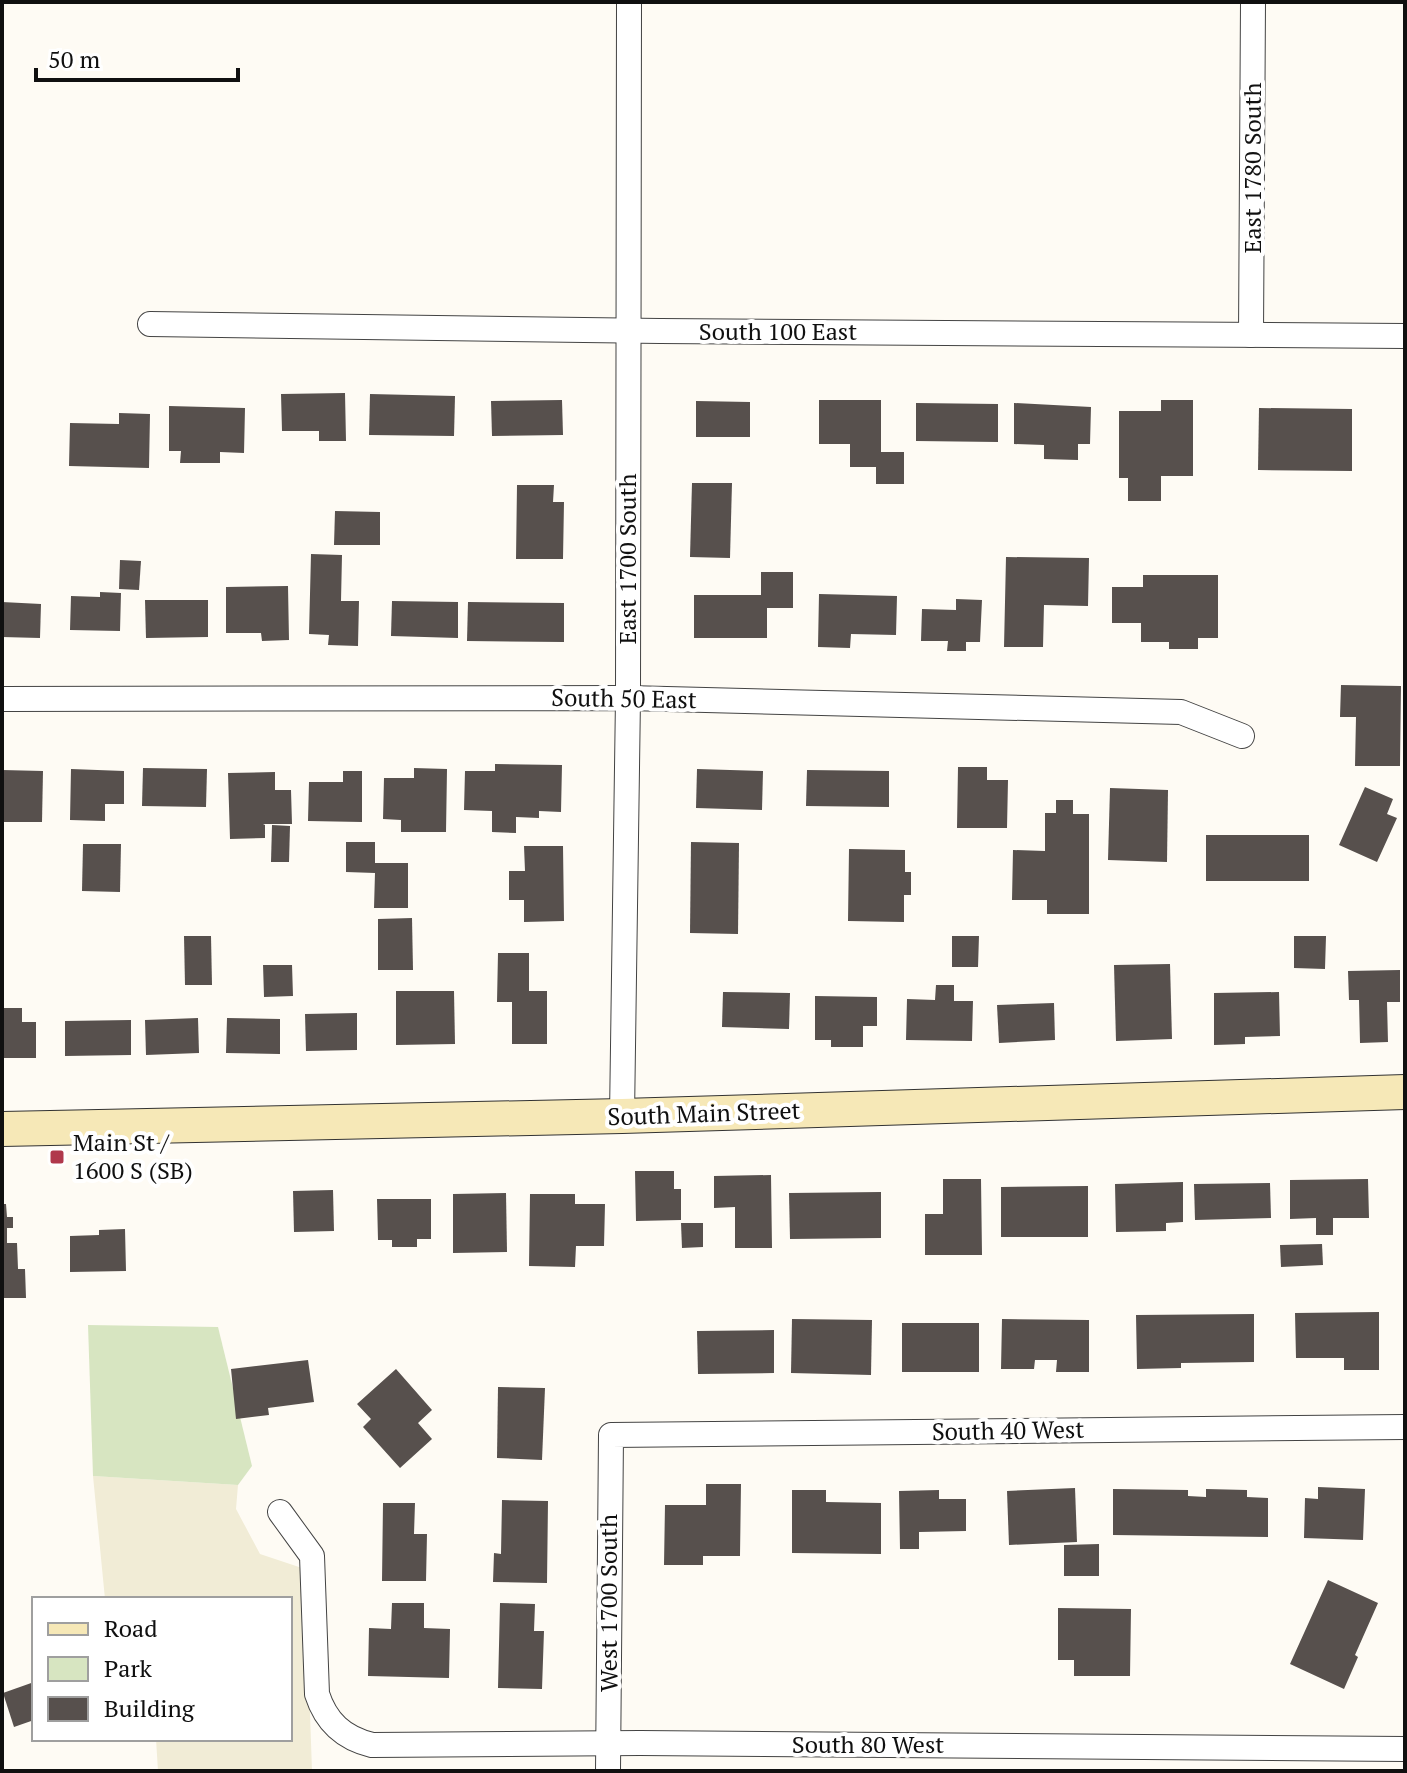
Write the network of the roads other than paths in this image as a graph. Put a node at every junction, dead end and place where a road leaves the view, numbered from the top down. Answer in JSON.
{"nodes":[{"id":1,"x":629,"y":2,"type":"edge"},
{"id":2,"x":1253,"y":2,"type":"edge"},
{"id":3,"x":150,"y":324,"type":"dead end"},
{"id":4,"x":629,"y":331,"type":"junction"},
{"id":5,"x":1251,"y":335,"type":"junction"},
{"id":6,"x":1405,"y":336,"type":"edge"},
{"id":7,"x":628,"y":698,"type":"junction"},
{"id":8,"x":2,"y":699,"type":"edge"},
{"id":9,"x":1242,"y":736,"type":"dead end"},
{"id":10,"x":1405,"y":1092,"type":"edge"},
{"id":11,"x":622,"y":1116,"type":"junction"},
{"id":12,"x":2,"y":1129,"type":"edge"},
{"id":13,"x":1405,"y":1427,"type":"edge"},
{"id":14,"x":611,"y":1435,"type":"joint"},
{"id":15,"x":280,"y":1512,"type":"dead end"},
{"id":16,"x":609,"y":1743,"type":"junction"},
{"id":17,"x":1405,"y":1749,"type":"edge"},
{"id":18,"x":608,"y":1771,"type":"edge"}],
"edges":[{"from":1,"to":4,"type":"street","name":"East 1700 South"},
{"from":2,"to":5,"type":"street","name":"East 1780 South"},
{"from":3,"to":4,"type":"street","name":"South 100 East"},
{"from":4,"to":5,"type":"street","name":"South 100 East"},
{"from":4,"to":7,"type":"street","name":"East 1700 South"},
{"from":5,"to":6,"type":"street","name":"South 100 East"},
{"from":7,"to":8,"type":"street","name":"South 50 East"},
{"from":7,"to":9,"type":"street","name":"South 50 East"},
{"from":7,"to":11,"type":"street","name":"East 1700 South"},
{"from":10,"to":11,"type":"street","name":"South Main Street"},
{"from":11,"to":12,"type":"street","name":"South Main Street"},
{"from":13,"to":14,"type":"street","name":"South 40 West"},
{"from":14,"to":16,"type":"street","name":"West 1700 South"},
{"from":15,"to":16,"type":"street","name":"South 80 West"},
{"from":16,"to":17,"type":"street","name":"South 80 West"},
{"from":16,"to":18,"type":"street","name":"West 1700 South"}]}
